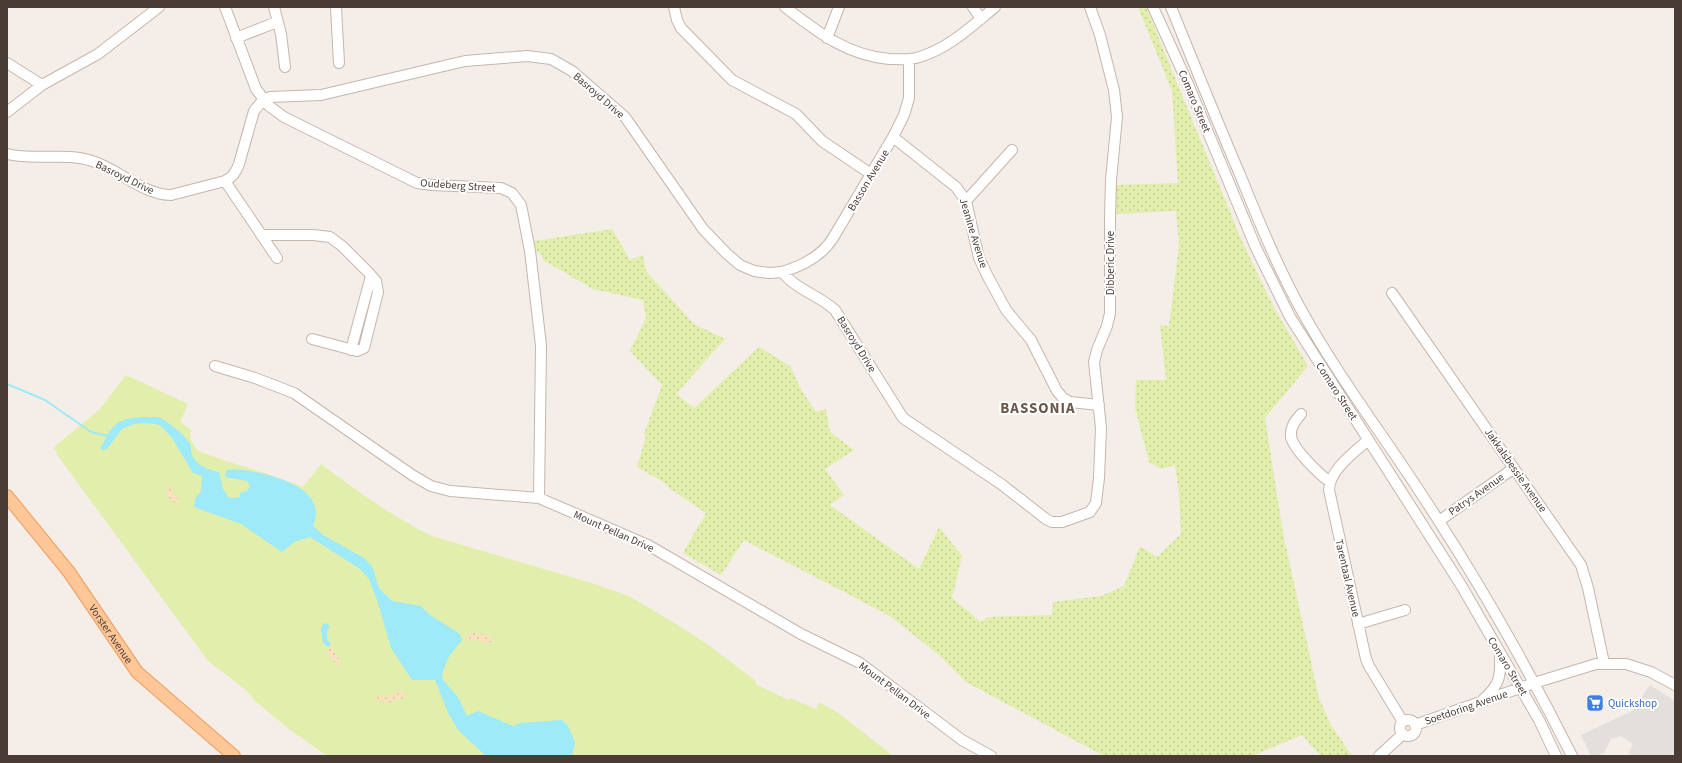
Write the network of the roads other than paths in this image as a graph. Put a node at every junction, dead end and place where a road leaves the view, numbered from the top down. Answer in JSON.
{"nodes":[{"id":1,"x":159,"y":7,"type":"edge"},
{"id":2,"x":225,"y":7,"type":"edge"},
{"id":3,"x":274,"y":7,"type":"edge"},
{"id":4,"x":336,"y":7,"type":"edge"},
{"id":5,"x":674,"y":7,"type":"edge"},
{"id":6,"x":785,"y":7,"type":"edge"},
{"id":7,"x":839,"y":7,"type":"edge"},
{"id":8,"x":973,"y":7,"type":"edge"},
{"id":9,"x":995,"y":7,"type":"edge"},
{"id":10,"x":1090,"y":7,"type":"edge"},
{"id":11,"x":1153,"y":7,"type":"edge"},
{"id":12,"x":1171,"y":7,"type":"edge"},
{"id":13,"x":981,"y":19,"type":"junction"},
{"id":14,"x":277,"y":22,"type":"junction"},
{"id":15,"x":236,"y":38,"type":"junction"},
{"id":16,"x":827,"y":38,"type":"junction"},
{"id":17,"x":909,"y":60,"type":"junction"},
{"id":18,"x":7,"y":63,"type":"edge"},
{"id":19,"x":340,"y":63,"type":"dead end"},
{"id":20,"x":285,"y":67,"type":"dead end"},
{"id":21,"x":42,"y":86,"type":"junction"},
{"id":22,"x":264,"y":100,"type":"junction"},
{"id":23,"x":7,"y":112,"type":"edge"},
{"id":24,"x":893,"y":137,"type":"junction"},
{"id":25,"x":1012,"y":150,"type":"dead end"},
{"id":26,"x":7,"y":154,"type":"edge"},
{"id":27,"x":871,"y":174,"type":"junction"},
{"id":28,"x":225,"y":181,"type":"junction"},
{"id":29,"x":966,"y":201,"type":"junction"},
{"id":30,"x":261,"y":235,"type":"junction"},
{"id":31,"x":277,"y":258,"type":"dead end"},
{"id":32,"x":782,"y":272,"type":"junction"},
{"id":33,"x":1392,"y":293,"type":"dead end"},
{"id":34,"x":312,"y":339,"type":"dead end"},
{"id":35,"x":215,"y":366,"type":"dead end"},
{"id":36,"x":1098,"y":406,"type":"junction"},
{"id":37,"x":1301,"y":414,"type":"dead end"},
{"id":38,"x":1368,"y":440,"type":"junction"},
{"id":39,"x":1514,"y":468,"type":"junction"},
{"id":40,"x":1330,"y":482,"type":"junction"},
{"id":41,"x":7,"y":496,"type":"edge"},
{"id":42,"x":539,"y":498,"type":"junction"},
{"id":43,"x":1084,"y":514,"type":"joint"},
{"id":44,"x":1439,"y":520,"type":"junction"},
{"id":45,"x":1405,"y":610,"type":"dead end"},
{"id":46,"x":1358,"y":624,"type":"junction"},
{"id":47,"x":1500,"y":655,"type":"junction"},
{"id":48,"x":1604,"y":663,"type":"junction"},
{"id":49,"x":1534,"y":683,"type":"junction"},
{"id":50,"x":1675,"y":685,"type":"edge"},
{"id":51,"x":1521,"y":688,"type":"junction"},
{"id":52,"x":1482,"y":701,"type":"junction"},
{"id":53,"x":1403,"y":722,"type":"junction"},
{"id":54,"x":1415,"y":725,"type":"junction"},
{"id":55,"x":1403,"y":734,"type":"junction"},
{"id":56,"x":234,"y":756,"type":"edge"},
{"id":57,"x":991,"y":756,"type":"edge"},
{"id":58,"x":1379,"y":756,"type":"edge"},
{"id":59,"x":1556,"y":756,"type":"edge"},
{"id":60,"x":1572,"y":756,"type":"edge"}],
"edges":[{"from":1,"to":21,"type":"street"},
{"from":2,"to":15,"type":"street","name":"Oudeberg Street"},
{"from":3,"to":14,"type":"street"},
{"from":4,"to":19,"type":"street"},
{"from":5,"to":27,"type":"street"},
{"from":6,"to":16,"type":"street"},
{"from":7,"to":16,"type":"street"},
{"from":8,"to":13,"type":"street"},
{"from":9,"to":13,"type":"street"},
{"from":10,"to":36,"type":"street","name":"Dibberic Drive"},
{"from":11,"to":38,"type":"street","name":"Comaro Street"},
{"from":12,"to":44,"type":"street","name":"Comaro Street"},
{"from":13,"to":17,"type":"street"},
{"from":14,"to":15,"type":"street"},
{"from":14,"to":20,"type":"street"},
{"from":15,"to":22,"type":"street","name":"Oudeberg Street"},
{"from":16,"to":17,"type":"street"},
{"from":17,"to":24,"type":"street","name":"Basson Avenue"},
{"from":18,"to":21,"type":"street"},
{"from":21,"to":23,"type":"street"},
{"from":22,"to":28,"type":"street"},
{"from":22,"to":32,"type":"street","name":"Basroyd Drive"},
{"from":22,"to":42,"type":"street","name":"Oudeberg Street"},
{"from":24,"to":27,"type":"street","name":"Basson Avenue"},
{"from":24,"to":29,"type":"street","name":"Jeanine Avenue"},
{"from":25,"to":29,"type":"street"},
{"from":26,"to":28,"type":"street","name":"Basroyd Drive"},
{"from":27,"to":32,"type":"street","name":"Basson Avenue"},
{"from":28,"to":30,"type":"street"},
{"from":29,"to":36,"type":"street","name":"Jeanine Avenue"},
{"from":30,"to":31,"type":"street"},
{"from":30,"to":34,"type":"street"},
{"from":32,"to":43,"type":"street","name":"Basroyd Drive"},
{"from":33,"to":39,"type":"street","name":"Jakkalsbessie Avenue"},
{"from":35,"to":42,"type":"street","name":"Mount Pellan Drive"},
{"from":36,"to":43,"type":"street","name":"Dibberic Drive"},
{"from":37,"to":40,"type":"street"},
{"from":38,"to":40,"type":"street"},
{"from":38,"to":47,"type":"street","name":"Comaro Street"},
{"from":39,"to":44,"type":"street","name":"Patrys Avenue"},
{"from":39,"to":48,"type":"street","name":"Jakkalsbessie Avenue"},
{"from":40,"to":46,"type":"street","name":"Tarentaal Avenue"},
{"from":41,"to":56,"type":"main road","name":"Vorster Avenue"},
{"from":42,"to":57,"type":"street","name":"Mount Pellan Drive"},
{"from":44,"to":49,"type":"street","name":"Comaro Street"},
{"from":45,"to":46,"type":"street"},
{"from":46,"to":53,"type":"street","name":"Tarentaal Avenue"},
{"from":47,"to":51,"type":"street","name":"Comaro Street"},
{"from":47,"to":52,"type":"street"},
{"from":48,"to":49,"type":"street","name":"Soetdoring Avenue"},
{"from":48,"to":50,"type":"street","name":"Soetdoring Avenue"},
{"from":49,"to":51,"type":"street","name":"Soetdoring Avenue"},
{"from":49,"to":60,"type":"street","name":"Comaro Street"},
{"from":51,"to":52,"type":"street","name":"Soetdoring Avenue"},
{"from":51,"to":59,"type":"street","name":"Comaro Street"},
{"from":52,"to":54,"type":"street","name":"Soetdoring Avenue"},
{"from":53,"to":54,"type":"street"},
{"from":53,"to":55,"type":"street"},
{"from":54,"to":55,"type":"street"},
{"from":55,"to":58,"type":"street"}]}
